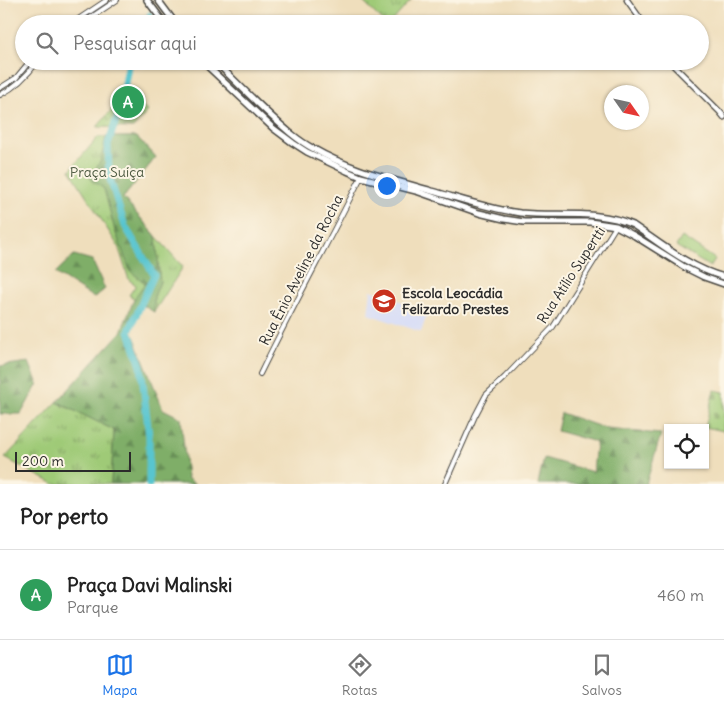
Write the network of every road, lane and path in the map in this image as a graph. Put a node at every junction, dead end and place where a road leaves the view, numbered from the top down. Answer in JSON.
{"nodes":[{"id":1,"x":117,"y":0,"type":"edge"},
{"id":2,"x":147,"y":0,"type":"edge"},
{"id":3,"x":158,"y":0,"type":"edge"},
{"id":4,"x":627,"y":0,"type":"edge"},
{"id":5,"x":108,"y":1,"type":"edge"},
{"id":6,"x":100,"y":7,"type":"junction"},
{"id":7,"x":86,"y":15,"type":"edge"},
{"id":8,"x":91,"y":15,"type":"edge"},
{"id":9,"x":158,"y":15,"type":"edge"},
{"id":10,"x":169,"y":15,"type":"edge"},
{"id":11,"x":638,"y":15,"type":"edge"},
{"id":12,"x":23,"y":70,"type":"edge"},
{"id":13,"x":31,"y":70,"type":"edge"},
{"id":14,"x":212,"y":70,"type":"edge"},
{"id":15,"x":224,"y":70,"type":"edge"},
{"id":16,"x":678,"y":70,"type":"edge"},
{"id":17,"x":0,"y":88,"type":"edge"},
{"id":18,"x":0,"y":96,"type":"edge"},
{"id":19,"x":723,"y":115,"type":"edge"},
{"id":20,"x":364,"y":170,"type":"junction"},
{"id":21,"x":380,"y":176,"type":"junction"},
{"id":22,"x":361,"y":177,"type":"junction"},
{"id":23,"x":481,"y":205,"type":"junction"},
{"id":24,"x":479,"y":213,"type":"junction"},
{"id":25,"x":518,"y":213,"type":"junction"},
{"id":26,"x":517,"y":221,"type":"junction"},
{"id":27,"x":616,"y":226,"type":"junction"},
{"id":28,"x":724,"y":277,"type":"edge"},
{"id":29,"x":724,"y":284,"type":"edge"},
{"id":30,"x":260,"y":374,"type":"dead end"},
{"id":31,"x":445,"y":484,"type":"edge"}],
"edges":[{"from":1,"to":5,"type":"street"},
{"from":2,"to":9,"type":"main road"},
{"from":3,"to":10,"type":"main road"},
{"from":4,"to":11,"type":"main road"},
{"from":5,"to":6,"type":"street"},
{"from":6,"to":7,"type":"street"},
{"from":6,"to":8,"type":"street"},
{"from":12,"to":17,"type":"street"},
{"from":13,"to":18,"type":"street"},
{"from":14,"to":22,"type":"main road"},
{"from":15,"to":20,"type":"main road"},
{"from":16,"to":19,"type":"main road"},
{"from":20,"to":21,"type":"main road"},
{"from":20,"to":22,"type":"main road"},
{"from":21,"to":22,"type":"main road"},
{"from":21,"to":23,"type":"main road"},
{"from":22,"to":24,"type":"main road"},
{"from":22,"to":30,"type":"street","name":"Rua Ênio Aveline da Rocha"},
{"from":23,"to":24,"type":"main road"},
{"from":23,"to":25,"type":"main road"},
{"from":24,"to":26,"type":"main road"},
{"from":25,"to":26,"type":"main road"},
{"from":25,"to":28,"type":"main road"},
{"from":26,"to":27,"type":"main road"},
{"from":27,"to":29,"type":"main road"},
{"from":27,"to":31,"type":"street","name":"Rua Atílio Supertti"}]}
